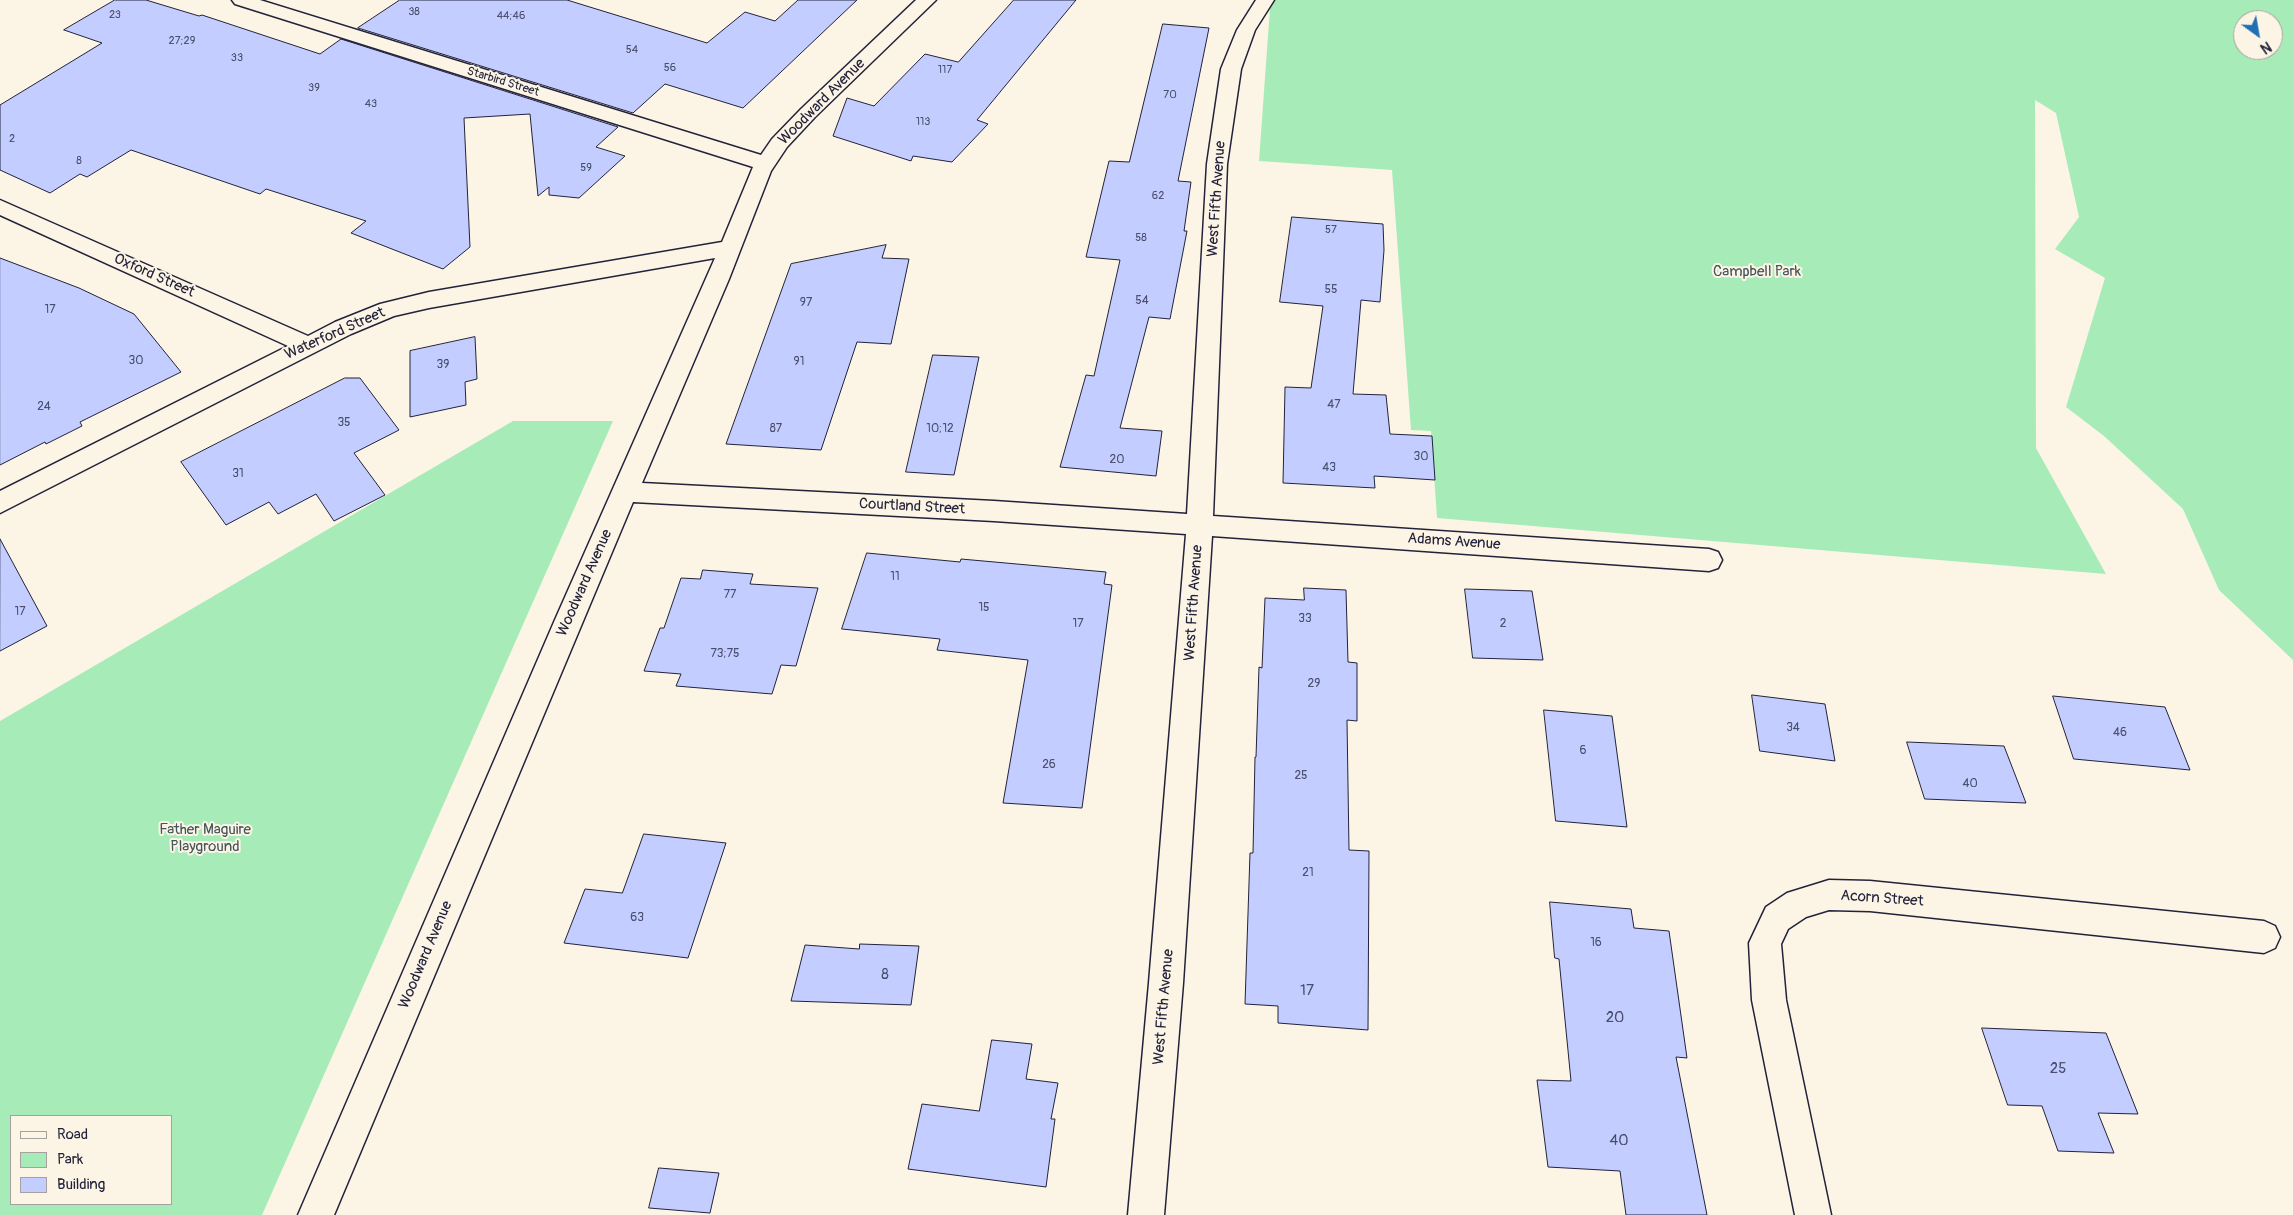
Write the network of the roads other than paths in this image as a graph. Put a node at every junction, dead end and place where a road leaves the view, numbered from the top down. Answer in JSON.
{"nodes":[{"id":1,"x":241,"y":0,"type":"edge"},
{"id":2,"x":927,"y":0,"type":"edge"},
{"id":3,"x":1265,"y":0,"type":"edge"},
{"id":4,"x":766,"y":164,"type":"junction"},
{"id":5,"x":0,"y":207,"type":"edge"},
{"id":6,"x":730,"y":248,"type":"junction"},
{"id":7,"x":308,"y":345,"type":"junction"},
{"id":8,"x":625,"y":492,"type":"junction"},
{"id":9,"x":0,"y":503,"type":"edge"},
{"id":10,"x":1200,"y":525,"type":"junction"},
{"id":11,"x":1708,"y":560,"type":"dead end"},
{"id":12,"x":2264,"y":937,"type":"dead end"},
{"id":13,"x":316,"y":1215,"type":"edge"},
{"id":14,"x":1146,"y":1215,"type":"edge"},
{"id":15,"x":1813,"y":1215,"type":"edge"}],
"edges":[{"from":1,"to":4,"type":"street","name":"Starbird Street"},
{"from":2,"to":4,"type":"street","name":"Woodward Avenue"},
{"from":3,"to":10,"type":"street","name":"West Fifth Avenue"},
{"from":4,"to":6,"type":"street","name":"Woodward Avenue"},
{"from":5,"to":7,"type":"street","name":"Oxford Street"},
{"from":6,"to":7,"type":"street","name":"Waterford Street"},
{"from":6,"to":8,"type":"street","name":"Woodward Avenue"},
{"from":7,"to":9,"type":"street","name":"Waterford Street"},
{"from":8,"to":10,"type":"street","name":"Courtland Street"},
{"from":8,"to":13,"type":"street","name":"Woodward Avenue"},
{"from":10,"to":11,"type":"street","name":"Adams Avenue"},
{"from":10,"to":14,"type":"street","name":"West Fifth Avenue"},
{"from":12,"to":15,"type":"street","name":"Acorn Street"}]}
